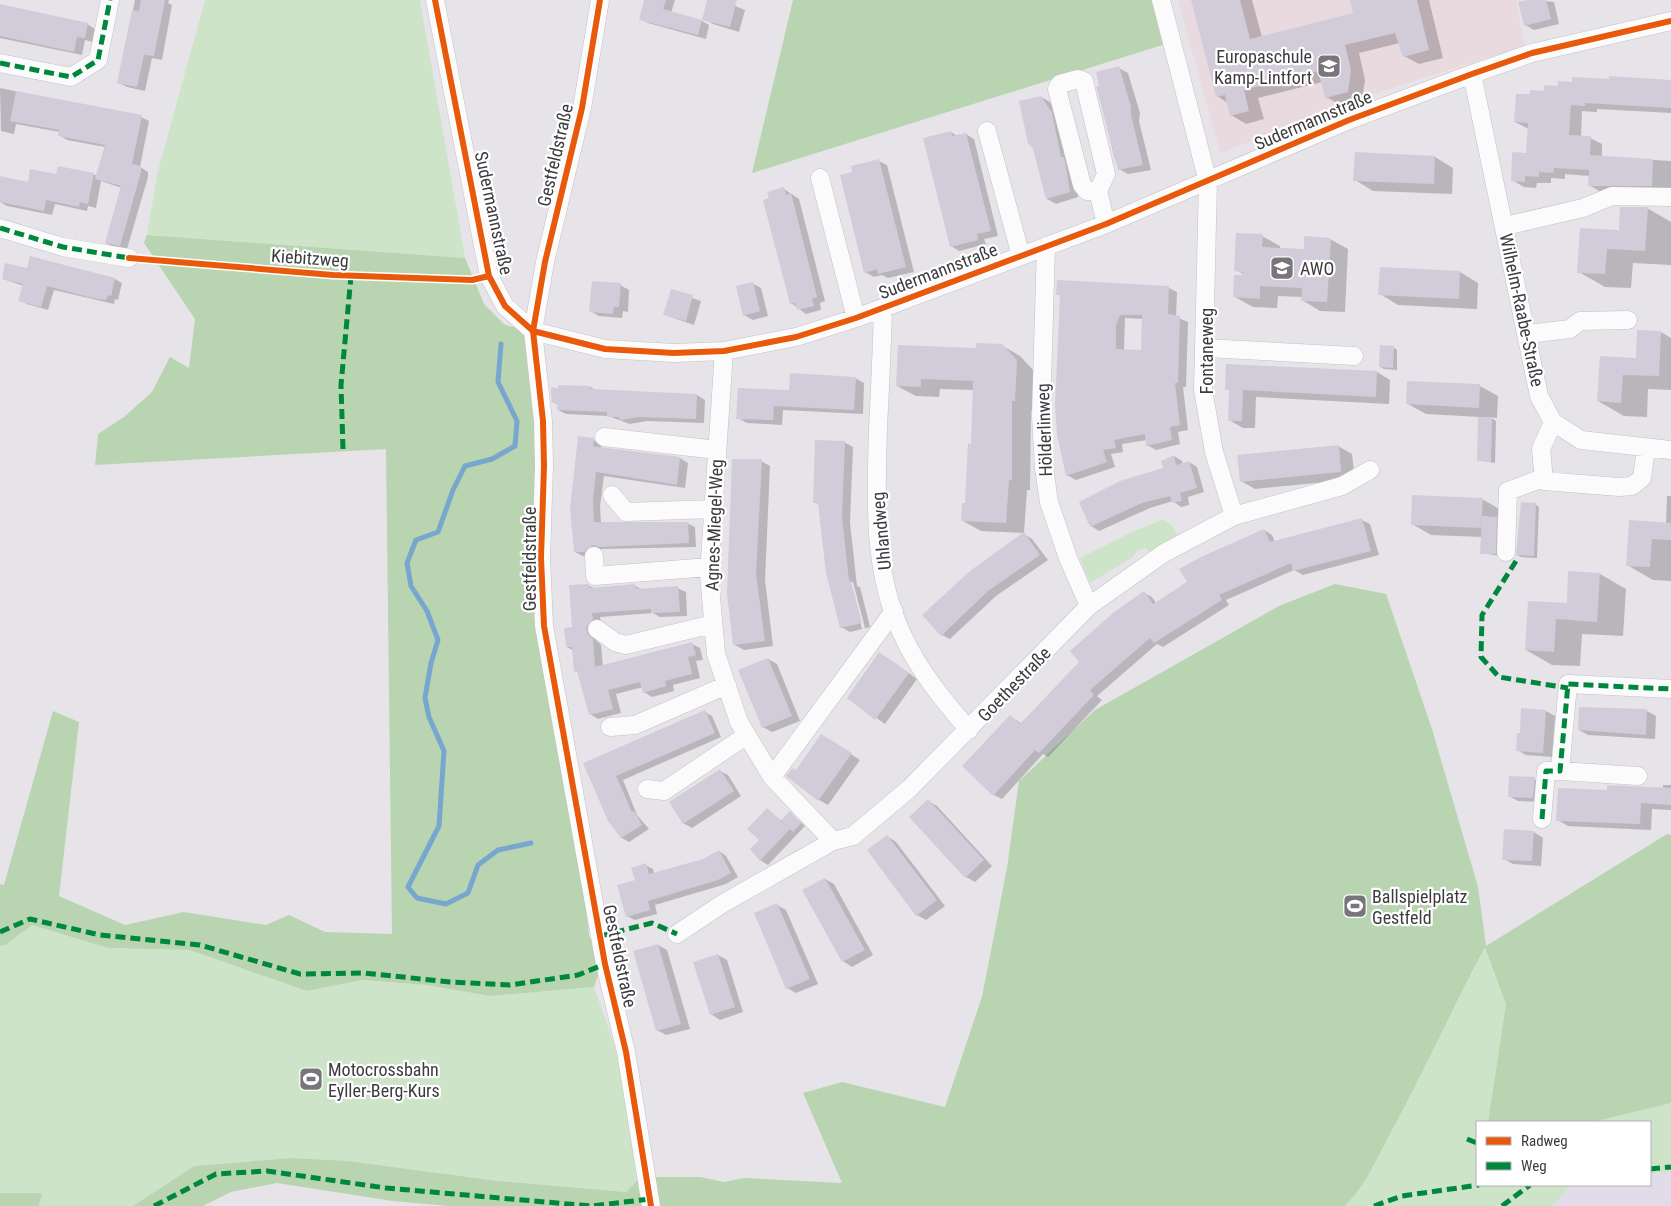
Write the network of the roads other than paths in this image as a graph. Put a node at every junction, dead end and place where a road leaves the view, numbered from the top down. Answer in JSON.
{"nodes":[{"id":1,"x":110,"y":0,"type":"edge"},
{"id":2,"x":435,"y":0,"type":"edge"},
{"id":3,"x":600,"y":0,"type":"edge"},
{"id":4,"x":1161,"y":0,"type":"edge"},
{"id":5,"x":1671,"y":21,"type":"edge"},
{"id":6,"x":0,"y":63,"type":"edge"},
{"id":7,"x":1472,"y":74,"type":"junction"},
{"id":8,"x":987,"y":131,"type":"dead end"},
{"id":9,"x":820,"y":178,"type":"dead end"},
{"id":10,"x":1208,"y":182,"type":"junction"},
{"id":11,"x":1098,"y":191,"type":"junction"},
{"id":12,"x":1671,"y":198,"type":"edge"},
{"id":13,"x":1106,"y":224,"type":"junction"},
{"id":14,"x":1505,"y":226,"type":"junction"},
{"id":15,"x":0,"y":228,"type":"edge"},
{"id":16,"x":1046,"y":246,"type":"junction"},
{"id":17,"x":1021,"y":256,"type":"junction"},
{"id":18,"x":130,"y":258,"type":"dead end"},
{"id":19,"x":883,"y":308,"type":"junction"},
{"id":20,"x":856,"y":318,"type":"junction"},
{"id":21,"x":1628,"y":320,"type":"dead end"},
{"id":22,"x":533,"y":331,"type":"junction"},
{"id":23,"x":1528,"y":334,"type":"junction"},
{"id":24,"x":1205,"y":348,"type":"junction"},
{"id":25,"x":724,"y":351,"type":"junction"},
{"id":26,"x":1354,"y":356,"type":"dead end"},
{"id":27,"x":1553,"y":422,"type":"junction"},
{"id":28,"x":604,"y":436,"type":"dead end"},
{"id":29,"x":1646,"y":449,"type":"junction"},
{"id":30,"x":717,"y":450,"type":"junction"},
{"id":31,"x":1671,"y":450,"type":"edge"},
{"id":32,"x":1370,"y":470,"type":"dead end"},
{"id":33,"x":1543,"y":478,"type":"junction"},
{"id":34,"x":612,"y":495,"type":"dead end"},
{"id":35,"x":713,"y":509,"type":"junction"},
{"id":36,"x":1234,"y":516,"type":"junction"},
{"id":37,"x":1506,"y":552,"type":"dead end"},
{"id":38,"x":594,"y":556,"type":"dead end"},
{"id":39,"x":709,"y":567,"type":"junction"},
{"id":40,"x":1089,"y":606,"type":"junction"},
{"id":41,"x":894,"y":611,"type":"junction"},
{"id":42,"x":713,"y":624,"type":"junction"},
{"id":43,"x":597,"y":629,"type":"dead end"},
{"id":44,"x":726,"y":685,"type":"junction"},
{"id":45,"x":1671,"y":689,"type":"edge"},
{"id":46,"x":610,"y":727,"type":"dead end"},
{"id":47,"x":969,"y":730,"type":"junction"},
{"id":48,"x":747,"y":735,"type":"junction"},
{"id":49,"x":1560,"y":771,"type":"junction"},
{"id":50,"x":1638,"y":776,"type":"dead end"},
{"id":51,"x":772,"y":777,"type":"junction"},
{"id":52,"x":647,"y":789,"type":"dead end"},
{"id":53,"x":1542,"y":819,"type":"dead end"},
{"id":54,"x":833,"y":841,"type":"junction"},
{"id":55,"x":678,"y":934,"type":"dead end"},
{"id":56,"x":651,"y":1206,"type":"edge"}],
"edges":[{"from":1,"to":6,"type":"street"},
{"from":2,"to":22,"type":"street","name":"Sudermannstraße"},
{"from":3,"to":22,"type":"street","name":"Gestfeldstraße"},
{"from":4,"to":10,"type":"street","name":"Fontaneweg"},
{"from":5,"to":7,"type":"street","name":"Sudermannstraße"},
{"from":7,"to":10,"type":"street","name":"Sudermannstraße"},
{"from":7,"to":14,"type":"street","name":"Wilhelm-Raabe-Straße"},
{"from":8,"to":17,"type":"street"},
{"from":9,"to":20,"type":"street"},
{"from":10,"to":13,"type":"street","name":"Sudermannstraße"},
{"from":10,"to":24,"type":"street","name":"Fontaneweg"},
{"from":11,"to":11,"type":"street"},
{"from":11,"to":13,"type":"street"},
{"from":12,"to":14,"type":"street"},
{"from":13,"to":16,"type":"street","name":"Sudermannstraße"},
{"from":14,"to":23,"type":"street","name":"Wilhelm-Raabe-Straße"},
{"from":15,"to":18,"type":"street"},
{"from":16,"to":17,"type":"street","name":"Sudermannstraße"},
{"from":16,"to":40,"type":"street","name":"Hölderlinweg"},
{"from":17,"to":19,"type":"street","name":"Sudermannstraße"},
{"from":19,"to":20,"type":"street","name":"Sudermannstraße"},
{"from":19,"to":41,"type":"street","name":"Uhlandweg"},
{"from":20,"to":25,"type":"street","name":"Sudermannstraße"},
{"from":21,"to":23,"type":"street"},
{"from":22,"to":25,"type":"street","name":"Sudermannstraße"},
{"from":22,"to":56,"type":"street","name":"Gestfeldstraße"},
{"from":23,"to":27,"type":"street","name":"Wilhelm-Raabe-Straße"},
{"from":24,"to":26,"type":"street"},
{"from":24,"to":36,"type":"street","name":"Fontaneweg"},
{"from":25,"to":30,"type":"street","name":"Agnes-Miegel-Weg"},
{"from":27,"to":29,"type":"street","name":"Wilhelm-Raabe-Straße"},
{"from":27,"to":33,"type":"street"},
{"from":28,"to":30,"type":"street"},
{"from":29,"to":31,"type":"street","name":"Wilhelm-Raabe-Straße"},
{"from":29,"to":33,"type":"street"},
{"from":30,"to":35,"type":"street","name":"Agnes-Miegel-Weg"},
{"from":32,"to":36,"type":"street","name":"Goethestraße"},
{"from":33,"to":37,"type":"street"},
{"from":34,"to":35,"type":"street"},
{"from":35,"to":39,"type":"street","name":"Agnes-Miegel-Weg"},
{"from":36,"to":40,"type":"street","name":"Goethestraße"},
{"from":38,"to":39,"type":"street"},
{"from":39,"to":42,"type":"street","name":"Agnes-Miegel-Weg"},
{"from":40,"to":47,"type":"street","name":"Goethestraße"},
{"from":41,"to":47,"type":"street","name":"Uhlandweg"},
{"from":41,"to":51,"type":"street"},
{"from":42,"to":43,"type":"street"},
{"from":42,"to":44,"type":"street","name":"Agnes-Miegel-Weg"},
{"from":44,"to":46,"type":"street"},
{"from":44,"to":48,"type":"street","name":"Agnes-Miegel-Weg"},
{"from":45,"to":49,"type":"street"},
{"from":47,"to":54,"type":"street","name":"Goethestraße"},
{"from":48,"to":51,"type":"street","name":"Agnes-Miegel-Weg"},
{"from":48,"to":52,"type":"street"},
{"from":49,"to":50,"type":"street"},
{"from":49,"to":53,"type":"street"},
{"from":51,"to":54,"type":"street","name":"Agnes-Miegel-Weg"},
{"from":54,"to":55,"type":"street","name":"Goethestraße"}]}
